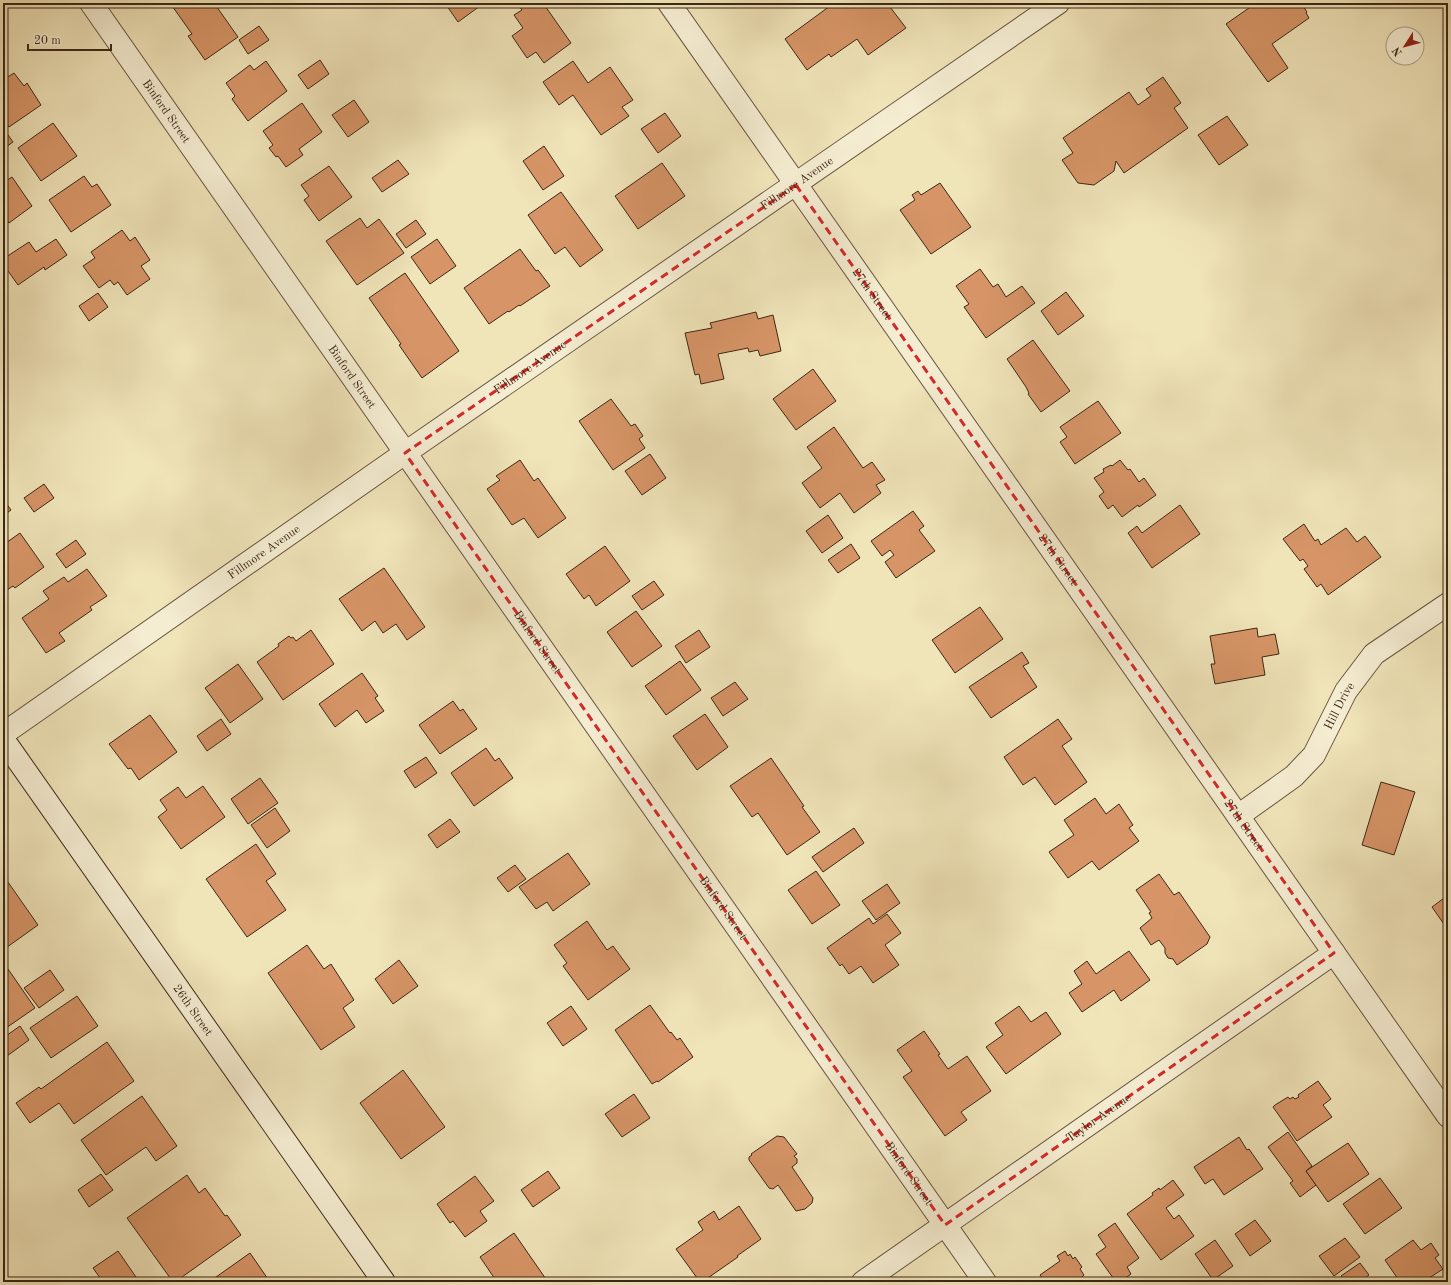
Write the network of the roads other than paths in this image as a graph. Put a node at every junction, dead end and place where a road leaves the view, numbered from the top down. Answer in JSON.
{"nodes":[{"id":1,"x":91,"y":3,"type":"edge"},
{"id":2,"x":669,"y":3,"type":"edge"},
{"id":3,"x":1058,"y":3,"type":"edge"},
{"id":4,"x":796,"y":185,"type":"junction"},
{"id":5,"x":406,"y":453,"type":"junction"},
{"id":6,"x":1448,"y":604,"type":"edge"},
{"id":7,"x":3,"y":734,"type":"edge"},
{"id":8,"x":3,"y":739,"type":"edge"},
{"id":9,"x":1238,"y":816,"type":"junction"},
{"id":10,"x":1334,"y":953,"type":"junction"},
{"id":11,"x":1448,"y":1116,"type":"edge"},
{"id":12,"x":945,"y":1225,"type":"junction"},
{"id":13,"x":384,"y":1282,"type":"edge"},
{"id":14,"x":863,"y":1282,"type":"edge"},
{"id":15,"x":985,"y":1282,"type":"edge"}],
"edges":[{"from":1,"to":5,"type":"street","name":"Binford Street"},
{"from":2,"to":4,"type":"street","name":"27th Street"},
{"from":3,"to":4,"type":"street","name":"Fillmore Avenue"},
{"from":4,"to":5,"type":"street","name":"Fillmore Avenue"},
{"from":4,"to":9,"type":"street","name":"27th Street"},
{"from":5,"to":7,"type":"street","name":"Fillmore Avenue"},
{"from":5,"to":12,"type":"street","name":"Binford Street"},
{"from":6,"to":9,"type":"street","name":"Hill Drive"},
{"from":8,"to":13,"type":"street","name":"26th Street"},
{"from":9,"to":10,"type":"street","name":"27th Street"},
{"from":10,"to":11,"type":"street","name":"27th Street"},
{"from":10,"to":12,"type":"street","name":"Taylor Avenue"},
{"from":12,"to":14,"type":"street","name":"Taylor Avenue"},
{"from":12,"to":15,"type":"street","name":"Binford Street"}]}
